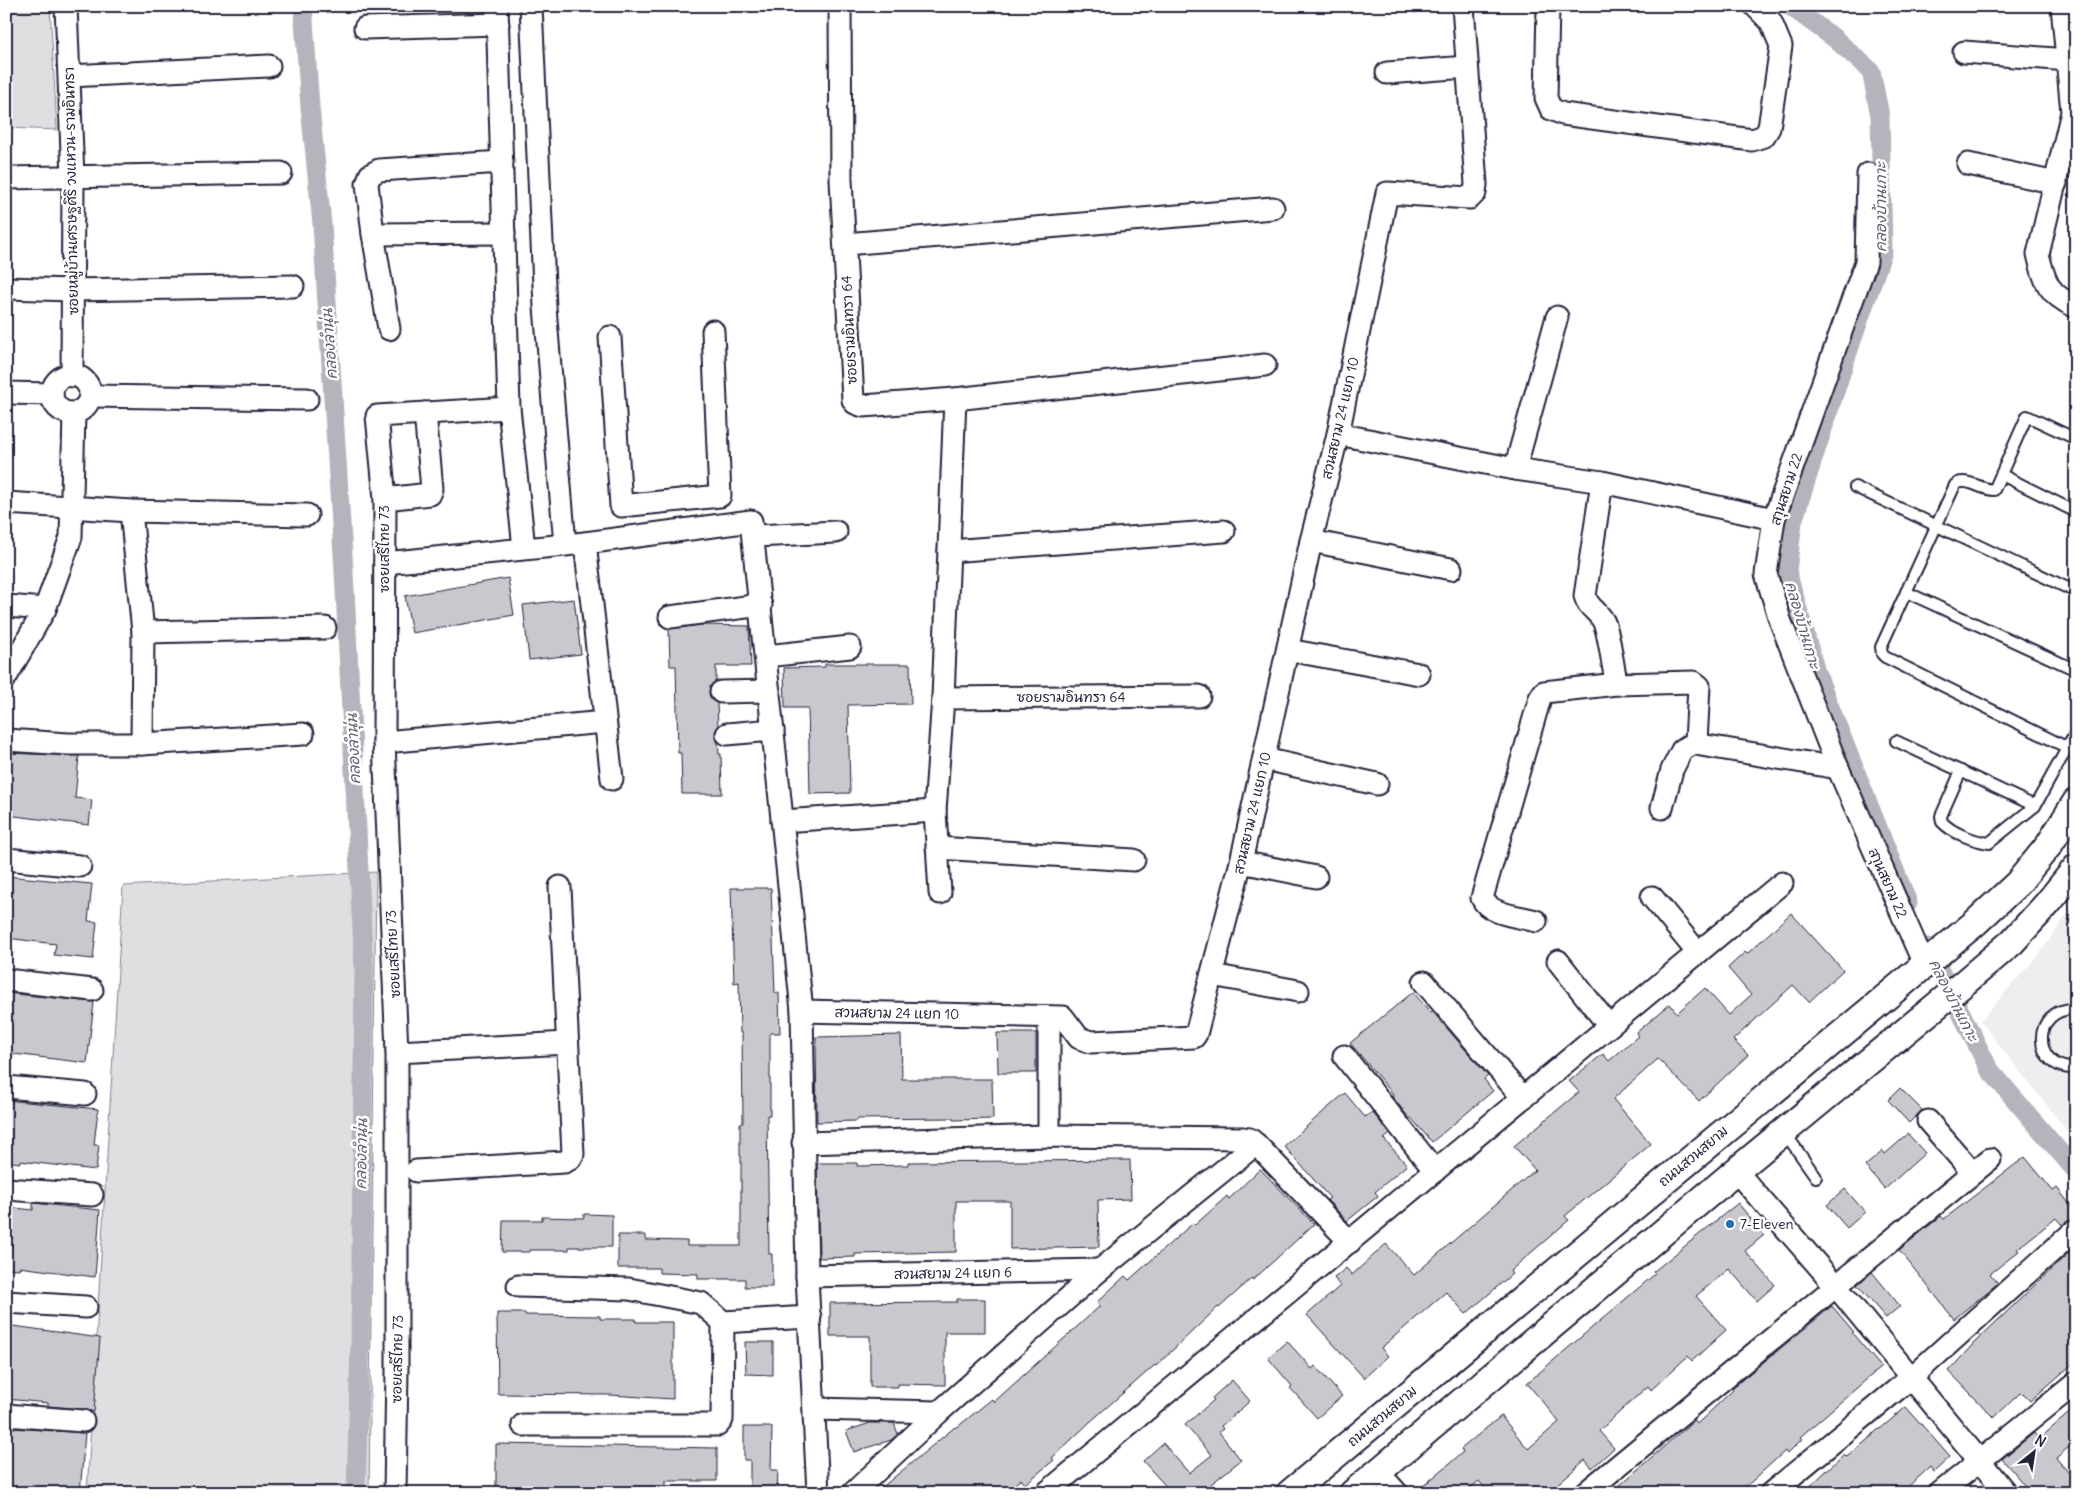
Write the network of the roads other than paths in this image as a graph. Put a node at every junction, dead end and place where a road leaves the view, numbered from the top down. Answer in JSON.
{"nodes":[{"id":1,"x":66,"y":6,"type":"edge"},
{"id":2,"x":531,"y":6,"type":"edge"},
{"id":3,"x":840,"y":6,"type":"edge"},
{"id":4,"x":1463,"y":6,"type":"edge"},
{"id":5,"x":1548,"y":6,"type":"edge"},
{"id":6,"x":1754,"y":6,"type":"edge"},
{"id":7,"x":2062,"y":6,"type":"edge"},
{"id":8,"x":498,"y":15,"type":"edge"},
{"id":9,"x":365,"y":28,"type":"dead end"},
{"id":10,"x":1964,"y":52,"type":"dead end"},
{"id":11,"x":2068,"y":60,"type":"junction"},
{"id":12,"x":269,"y":66,"type":"dead end"},
{"id":13,"x":1467,"y":67,"type":"junction"},
{"id":14,"x":1387,"y":73,"type":"dead end"},
{"id":15,"x":70,"y":76,"type":"junction"},
{"id":16,"x":502,"y":162,"type":"junction"},
{"id":17,"x":1968,"y":164,"type":"dead end"},
{"id":18,"x":281,"y":173,"type":"dead end"},
{"id":19,"x":1868,"y":174,"type":"dead end"},
{"id":20,"x":6,"y":178,"type":"edge"},
{"id":21,"x":73,"y":178,"type":"junction"},
{"id":22,"x":2056,"y":182,"type":"junction"},
{"id":23,"x":1273,"y":208,"type":"dead end"},
{"id":24,"x":504,"y":232,"type":"junction"},
{"id":25,"x":373,"y":234,"type":"junction"},
{"id":26,"x":845,"y":244,"type":"junction"},
{"id":27,"x":293,"y":286,"type":"dead end"},
{"id":28,"x":6,"y":288,"type":"edge"},
{"id":29,"x":72,"y":290,"type":"junction"},
{"id":30,"x":2076,"y":307,"type":"edge"},
{"id":31,"x":1557,"y":317,"type":"dead end"},
{"id":32,"x":389,"y":329,"type":"dead end"},
{"id":33,"x":713,"y":331,"type":"dead end"},
{"id":34,"x":610,"y":337,"type":"dead end"},
{"id":35,"x":1265,"y":365,"type":"dead end"},
{"id":36,"x":72,"y":376,"type":"junction"},
{"id":37,"x":6,"y":393,"type":"edge"},
{"id":38,"x":52,"y":394,"type":"junction"},
{"id":39,"x":90,"y":396,"type":"junction"},
{"id":40,"x":307,"y":399,"type":"dead end"},
{"id":41,"x":955,"y":399,"type":"junction"},
{"id":42,"x":509,"y":408,"type":"junction"},
{"id":43,"x":74,"y":413,"type":"junction"},
{"id":44,"x":425,"y":413,"type":"junction"},
{"id":45,"x":1338,"y":434,"type":"junction"},
{"id":46,"x":2076,"y":439,"type":"edge"},
{"id":47,"x":1515,"y":469,"type":"junction"},
{"id":48,"x":2002,"y":476,"type":"junction"},
{"id":49,"x":1602,"y":482,"type":"junction"},
{"id":50,"x":1856,"y":487,"type":"dead end"},
{"id":51,"x":384,"y":500,"type":"junction"},
{"id":52,"x":6,"y":503,"type":"edge"},
{"id":53,"x":71,"y":506,"type":"junction"},
{"id":54,"x":621,"y":506,"type":"junction"},
{"id":55,"x":131,"y":511,"type":"junction"},
{"id":56,"x":2076,"y":512,"type":"edge"},
{"id":57,"x":307,"y":515,"type":"dead end"},
{"id":58,"x":1774,"y":519,"type":"junction"},
{"id":59,"x":1935,"y":524,"type":"junction"},
{"id":60,"x":1224,"y":531,"type":"dead end"},
{"id":61,"x":836,"y":532,"type":"dead end"},
{"id":62,"x":754,"y":536,"type":"junction"},
{"id":63,"x":627,"y":537,"type":"junction"},
{"id":64,"x":1311,"y":541,"type":"junction"},
{"id":65,"x":575,"y":544,"type":"junction"},
{"id":66,"x":524,"y":548,"type":"junction"},
{"id":67,"x":949,"y":551,"type":"junction"},
{"id":68,"x":385,"y":563,"type":"junction"},
{"id":69,"x":1451,"y":569,"type":"dead end"},
{"id":70,"x":1906,"y":592,"type":"junction"},
{"id":71,"x":2076,"y":592,"type":"edge"},
{"id":72,"x":761,"y":605,"type":"junction"},
{"id":73,"x":6,"y":606,"type":"edge"},
{"id":74,"x":45,"y":609,"type":"junction"},
{"id":75,"x":670,"y":617,"type":"dead end"},
{"id":76,"x":325,"y":628,"type":"dead end"},
{"id":77,"x":143,"y":632,"type":"junction"},
{"id":78,"x":850,"y":647,"type":"dead end"},
{"id":79,"x":1288,"y":650,"type":"junction"},
{"id":80,"x":766,"y":656,"type":"junction"},
{"id":81,"x":2076,"y":670,"type":"edge"},
{"id":82,"x":1419,"y":674,"type":"dead end"},
{"id":83,"x":6,"y":677,"type":"edge"},
{"id":84,"x":1617,"y":684,"type":"junction"},
{"id":85,"x":769,"y":691,"type":"junction"},
{"id":86,"x":721,"y":692,"type":"dead end"},
{"id":87,"x":1199,"y":696,"type":"dead end"},
{"id":88,"x":943,"y":698,"type":"junction"},
{"id":89,"x":605,"y":722,"type":"junction"},
{"id":90,"x":774,"y":730,"type":"junction"},
{"id":91,"x":2076,"y":732,"type":"edge"},
{"id":92,"x":303,"y":734,"type":"dead end"},
{"id":93,"x":726,"y":734,"type":"dead end"},
{"id":94,"x":6,"y":740,"type":"edge"},
{"id":95,"x":1896,"y":741,"type":"dead end"},
{"id":96,"x":384,"y":742,"type":"junction"},
{"id":97,"x":1696,"y":742,"type":"junction"},
{"id":98,"x":142,"y":744,"type":"junction"},
{"id":99,"x":2068,"y":748,"type":"junction"},
{"id":100,"x":1264,"y":759,"type":"junction"},
{"id":101,"x":1838,"y":768,"type":"junction"},
{"id":102,"x":1961,"y":772,"type":"junction"},
{"id":103,"x":612,"y":779,"type":"dead end"},
{"id":104,"x":1377,"y":784,"type":"dead end"},
{"id":105,"x":2076,"y":802,"type":"edge"},
{"id":106,"x":2035,"y":806,"type":"junction"},
{"id":107,"x":1662,"y":808,"type":"dead end"},
{"id":108,"x":935,"y":811,"type":"junction"},
{"id":109,"x":782,"y":821,"type":"junction"},
{"id":110,"x":937,"y":848,"type":"junction"},
{"id":111,"x":6,"y":859,"type":"edge"},
{"id":112,"x":1134,"y":860,"type":"dead end"},
{"id":113,"x":1241,"y":862,"type":"junction"},
{"id":114,"x":80,"y":866,"type":"dead end"},
{"id":115,"x":2075,"y":869,"type":"edge"},
{"id":116,"x":1316,"y":877,"type":"dead end"},
{"id":117,"x":1782,"y":883,"type":"dead end"},
{"id":118,"x":560,"y":887,"type":"dead end"},
{"id":119,"x":940,"y":893,"type":"dead end"},
{"id":120,"x":1652,"y":897,"type":"dead end"},
{"id":121,"x":1536,"y":921,"type":"dead end"},
{"id":122,"x":1698,"y":953,"type":"junction"},
{"id":123,"x":1558,"y":961,"type":"dead end"},
{"id":124,"x":1924,"y":964,"type":"junction"},
{"id":125,"x":1212,"y":975,"type":"junction"},
{"id":126,"x":6,"y":980,"type":"edge"},
{"id":127,"x":1424,"y":982,"type":"dead end"},
{"id":128,"x":92,"y":990,"type":"dead end"},
{"id":129,"x":1298,"y":991,"type":"dead end"},
{"id":130,"x":2076,"y":1009,"type":"edge"},
{"id":131,"x":802,"y":1011,"type":"junction"},
{"id":132,"x":1049,"y":1016,"type":"junction"},
{"id":133,"x":1610,"y":1026,"type":"junction"},
{"id":134,"x":567,"y":1043,"type":"junction"},
{"id":135,"x":398,"y":1052,"type":"junction"},
{"id":136,"x":1344,"y":1056,"type":"dead end"},
{"id":137,"x":2076,"y":1068,"type":"edge"},
{"id":138,"x":6,"y":1087,"type":"edge"},
{"id":139,"x":85,"y":1094,"type":"dead end"},
{"id":140,"x":1523,"y":1098,"type":"junction"},
{"id":141,"x":1928,"y":1121,"type":"dead end"},
{"id":142,"x":1784,"y":1132,"type":"junction"},
{"id":143,"x":1049,"y":1136,"type":"junction"},
{"id":144,"x":804,"y":1144,"type":"junction"},
{"id":145,"x":1256,"y":1144,"type":"junction"},
{"id":146,"x":1990,"y":1159,"type":"dead end"},
{"id":147,"x":416,"y":1171,"type":"dead end"},
{"id":148,"x":1436,"y":1171,"type":"junction"},
{"id":149,"x":1736,"y":1171,"type":"junction"},
{"id":150,"x":1973,"y":1173,"type":"junction"},
{"id":151,"x":1816,"y":1177,"type":"dead end"},
{"id":152,"x":6,"y":1189,"type":"edge"},
{"id":153,"x":92,"y":1195,"type":"dead end"},
{"id":154,"x":2073,"y":1232,"type":"dead end"},
{"id":155,"x":1350,"y":1242,"type":"junction"},
{"id":156,"x":1100,"y":1270,"type":"junction"},
{"id":157,"x":807,"y":1276,"type":"junction"},
{"id":158,"x":1835,"y":1285,"type":"junction"},
{"id":159,"x":518,"y":1286,"type":"dead end"},
{"id":160,"x":6,"y":1302,"type":"edge"},
{"id":161,"x":86,"y":1307,"type":"dead end"},
{"id":162,"x":810,"y":1317,"type":"junction"},
{"id":163,"x":723,"y":1322,"type":"junction"},
{"id":164,"x":1912,"y":1376,"type":"junction"},
{"id":165,"x":2076,"y":1382,"type":"edge"},
{"id":166,"x":815,"y":1409,"type":"junction"},
{"id":167,"x":939,"y":1412,"type":"junction"},
{"id":168,"x":6,"y":1414,"type":"edge"},
{"id":169,"x":83,"y":1421,"type":"dead end"},
{"id":170,"x":523,"y":1425,"type":"dead end"},
{"id":171,"x":1981,"y":1460,"type":"junction"},
{"id":172,"x":1378,"y":1472,"type":"junction"},
{"id":173,"x":394,"y":1493,"type":"edge"},
{"id":174,"x":818,"y":1493,"type":"edge"},
{"id":175,"x":853,"y":1493,"type":"edge"},
{"id":176,"x":1046,"y":1493,"type":"edge"},
{"id":177,"x":1290,"y":1493,"type":"edge"},
{"id":178,"x":1353,"y":1493,"type":"edge"},
{"id":179,"x":1397,"y":1493,"type":"edge"},
{"id":180,"x":1584,"y":1493,"type":"edge"},
{"id":181,"x":1771,"y":1493,"type":"edge"},
{"id":182,"x":1940,"y":1493,"type":"edge"},
{"id":183,"x":2006,"y":1493,"type":"edge"}],
"edges":[{"from":1,"to":15,"type":"street","name":"ซอยหมู่บ้านเศรษฐศิริ วงแหวน-รามอินทรา"},
{"from":2,"to":65,"type":"street"},
{"from":3,"to":26,"type":"street","name":"ซอยรามอินทรา 64"},
{"from":4,"to":13,"type":"street"},
{"from":5,"to":6,"type":"street"},
{"from":7,"to":11,"type":"street"},
{"from":8,"to":9,"type":"street"},
{"from":8,"to":16,"type":"street"},
{"from":10,"to":11,"type":"street"},
{"from":11,"to":22,"type":"street"},
{"from":12,"to":15,"type":"street"},
{"from":13,"to":14,"type":"street"},
{"from":13,"to":45,"type":"street","name":"สวนสยาม 24 แยก 10"},
{"from":15,"to":21,"type":"street","name":"ซอยหมู่บ้านเศรษฐศิริ วงแหวน-รามอินทรา"},
{"from":16,"to":24,"type":"street"},
{"from":16,"to":25,"type":"street"},
{"from":17,"to":22,"type":"street"},
{"from":18,"to":21,"type":"street"},
{"from":19,"to":58,"type":"street","name":"สาุนสยาม 22"},
{"from":20,"to":21,"type":"street"},
{"from":21,"to":29,"type":"street","name":"ซอยหมู่บ้านเศรษฐศิริ วงแหวน-รามอินทรา"},
{"from":22,"to":30,"type":"street"},
{"from":23,"to":26,"type":"street"},
{"from":24,"to":25,"type":"street"},
{"from":24,"to":42,"type":"street"},
{"from":25,"to":32,"type":"street"},
{"from":26,"to":41,"type":"street","name":"ซอยรามอินทรา 64"},
{"from":27,"to":29,"type":"street"},
{"from":28,"to":29,"type":"street"},
{"from":29,"to":36,"type":"street","name":"ซอยหมู่บ้านเศรษฐศิริ วงแหวน-รามอินทรา"},
{"from":31,"to":47,"type":"street"},
{"from":33,"to":54,"type":"street"},
{"from":34,"to":54,"type":"street"},
{"from":35,"to":41,"type":"street"},
{"from":36,"to":38,"type":"street"},
{"from":36,"to":39,"type":"street"},
{"from":37,"to":38,"type":"street"},
{"from":38,"to":43,"type":"street"},
{"from":39,"to":40,"type":"street"},
{"from":39,"to":43,"type":"street"},
{"from":41,"to":67,"type":"street"},
{"from":42,"to":44,"type":"street"},
{"from":42,"to":66,"type":"street"},
{"from":43,"to":53,"type":"street"},
{"from":44,"to":51,"type":"street"},
{"from":44,"to":51,"type":"street","name":"ซอยเสรีไทย 73"},
{"from":45,"to":47,"type":"street"},
{"from":45,"to":64,"type":"street","name":"สวนสยาม 24 แยก 10"},
{"from":46,"to":48,"type":"lane"},
{"from":47,"to":49,"type":"street"},
{"from":48,"to":56,"type":"lane"},
{"from":48,"to":59,"type":"lane"},
{"from":49,"to":58,"type":"street"},
{"from":49,"to":84,"type":"street"},
{"from":50,"to":59,"type":"lane"},
{"from":51,"to":68,"type":"street","name":"ซอยเสรีไทย 73"},
{"from":52,"to":53,"type":"street"},
{"from":53,"to":55,"type":"street"},
{"from":53,"to":74,"type":"street"},
{"from":54,"to":63,"type":"street"},
{"from":55,"to":57,"type":"street"},
{"from":55,"to":77,"type":"street"},
{"from":58,"to":101,"type":"street","name":"สาุนสยาม 22"},
{"from":59,"to":70,"type":"lane"},
{"from":59,"to":71,"type":"lane"},
{"from":60,"to":67,"type":"street"},
{"from":61,"to":62,"type":"street"},
{"from":62,"to":63,"type":"street"},
{"from":62,"to":72,"type":"street"},
{"from":63,"to":65,"type":"street"},
{"from":64,"to":69,"type":"street"},
{"from":64,"to":79,"type":"street","name":"สวนสยาม 24 แยก 10"},
{"from":65,"to":66,"type":"street"},
{"from":65,"to":89,"type":"street"},
{"from":66,"to":68,"type":"street"},
{"from":67,"to":88,"type":"street"},
{"from":68,"to":96,"type":"street","name":"ซอยเสรีไทย 73"},
{"from":70,"to":81,"type":"lane"},
{"from":70,"to":99,"type":"lane"},
{"from":72,"to":75,"type":"street"},
{"from":72,"to":80,"type":"street"},
{"from":73,"to":74,"type":"street"},
{"from":74,"to":83,"type":"street"},
{"from":76,"to":77,"type":"street"},
{"from":77,"to":98,"type":"street"},
{"from":78,"to":80,"type":"street"},
{"from":79,"to":82,"type":"street"},
{"from":79,"to":100,"type":"street","name":"สวนสยาม 24 แยก 10"},
{"from":80,"to":85,"type":"street"},
{"from":84,"to":97,"type":"street"},
{"from":84,"to":121,"type":"street"},
{"from":85,"to":86,"type":"street"},
{"from":85,"to":90,"type":"street"},
{"from":87,"to":88,"type":"street","name":"ซอยรามอินทรา 64"},
{"from":88,"to":108,"type":"street"},
{"from":89,"to":96,"type":"street"},
{"from":89,"to":103,"type":"street"},
{"from":90,"to":93,"type":"street"},
{"from":90,"to":109,"type":"street"},
{"from":91,"to":99,"type":"lane"},
{"from":92,"to":98,"type":"street"},
{"from":94,"to":98,"type":"street"},
{"from":95,"to":102,"type":"lane"},
{"from":96,"to":135,"type":"street","name":"ซอยเสรีไทย 73"},
{"from":97,"to":101,"type":"street"},
{"from":97,"to":107,"type":"street"},
{"from":99,"to":106,"type":"lane"},
{"from":100,"to":104,"type":"street"},
{"from":100,"to":113,"type":"street","name":"สวนสยาม 24 แยก 10"},
{"from":101,"to":124,"type":"street","name":"สาุนสยาม 22"},
{"from":102,"to":106,"type":"lane"},
{"from":102,"to":106,"type":"lane"},
{"from":105,"to":124,"type":"street","name":"ถนนสวนสยาม"},
{"from":108,"to":109,"type":"street"},
{"from":108,"to":110,"type":"street"},
{"from":109,"to":131,"type":"street"},
{"from":110,"to":112,"type":"street"},
{"from":110,"to":119,"type":"street"},
{"from":111,"to":114,"type":"street"},
{"from":113,"to":116,"type":"street"},
{"from":113,"to":125,"type":"street","name":"สวนสยาม 24 แยก 10"},
{"from":115,"to":142,"type":"street"},
{"from":117,"to":122,"type":"street"},
{"from":118,"to":134,"type":"street"},
{"from":120,"to":122,"type":"street"},
{"from":122,"to":133,"type":"street"},
{"from":123,"to":133,"type":"street"},
{"from":124,"to":177,"type":"street","name":"ถนนสวนสยาม"},
{"from":125,"to":129,"type":"street"},
{"from":125,"to":132,"type":"street","name":"สวนสยาม 24 แยก 10"},
{"from":126,"to":128,"type":"street"},
{"from":127,"to":140,"type":"street"},
{"from":130,"to":137,"type":"lane"},
{"from":131,"to":132,"type":"street","name":"สวนสยาม 24 แยก 10"},
{"from":131,"to":144,"type":"street"},
{"from":132,"to":143,"type":"street"},
{"from":133,"to":140,"type":"street"},
{"from":134,"to":135,"type":"street"},
{"from":134,"to":147,"type":"street"},
{"from":135,"to":173,"type":"street","name":"ซอยเสรีไทย 73"},
{"from":136,"to":148,"type":"street"},
{"from":138,"to":139,"type":"street"},
{"from":140,"to":148,"type":"street"},
{"from":141,"to":150,"type":"street"},
{"from":142,"to":149,"type":"street"},
{"from":142,"to":151,"type":"lane"},
{"from":143,"to":144,"type":"street"},
{"from":143,"to":145,"type":"street"},
{"from":144,"to":157,"type":"street"},
{"from":145,"to":155,"type":"street"},
{"from":145,"to":156,"type":"street"},
{"from":146,"to":150,"type":"street"},
{"from":148,"to":155,"type":"street"},
{"from":149,"to":158,"type":"street"},
{"from":149,"to":172,"type":"street"},
{"from":150,"to":158,"type":"street"},
{"from":152,"to":153,"type":"street"},
{"from":154,"to":164,"type":"street"},
{"from":155,"to":176,"type":"street"},
{"from":156,"to":157,"type":"street","name":"สวนสยาม 24 แยก 6"},
{"from":156,"to":167,"type":"street"},
{"from":157,"to":162,"type":"street"},
{"from":158,"to":164,"type":"street"},
{"from":158,"to":180,"type":"street"},
{"from":159,"to":163,"type":"street"},
{"from":160,"to":161,"type":"street"},
{"from":162,"to":163,"type":"street"},
{"from":162,"to":166,"type":"street"},
{"from":163,"to":170,"type":"street"},
{"from":164,"to":171,"type":"street"},
{"from":164,"to":181,"type":"street"},
{"from":165,"to":171,"type":"street"},
{"from":166,"to":167,"type":"street"},
{"from":166,"to":174,"type":"street"},
{"from":167,"to":175,"type":"street"},
{"from":168,"to":169,"type":"street"},
{"from":171,"to":182,"type":"street"},
{"from":171,"to":183,"type":"street"},
{"from":172,"to":178,"type":"street"},
{"from":172,"to":179,"type":"street"}]}
